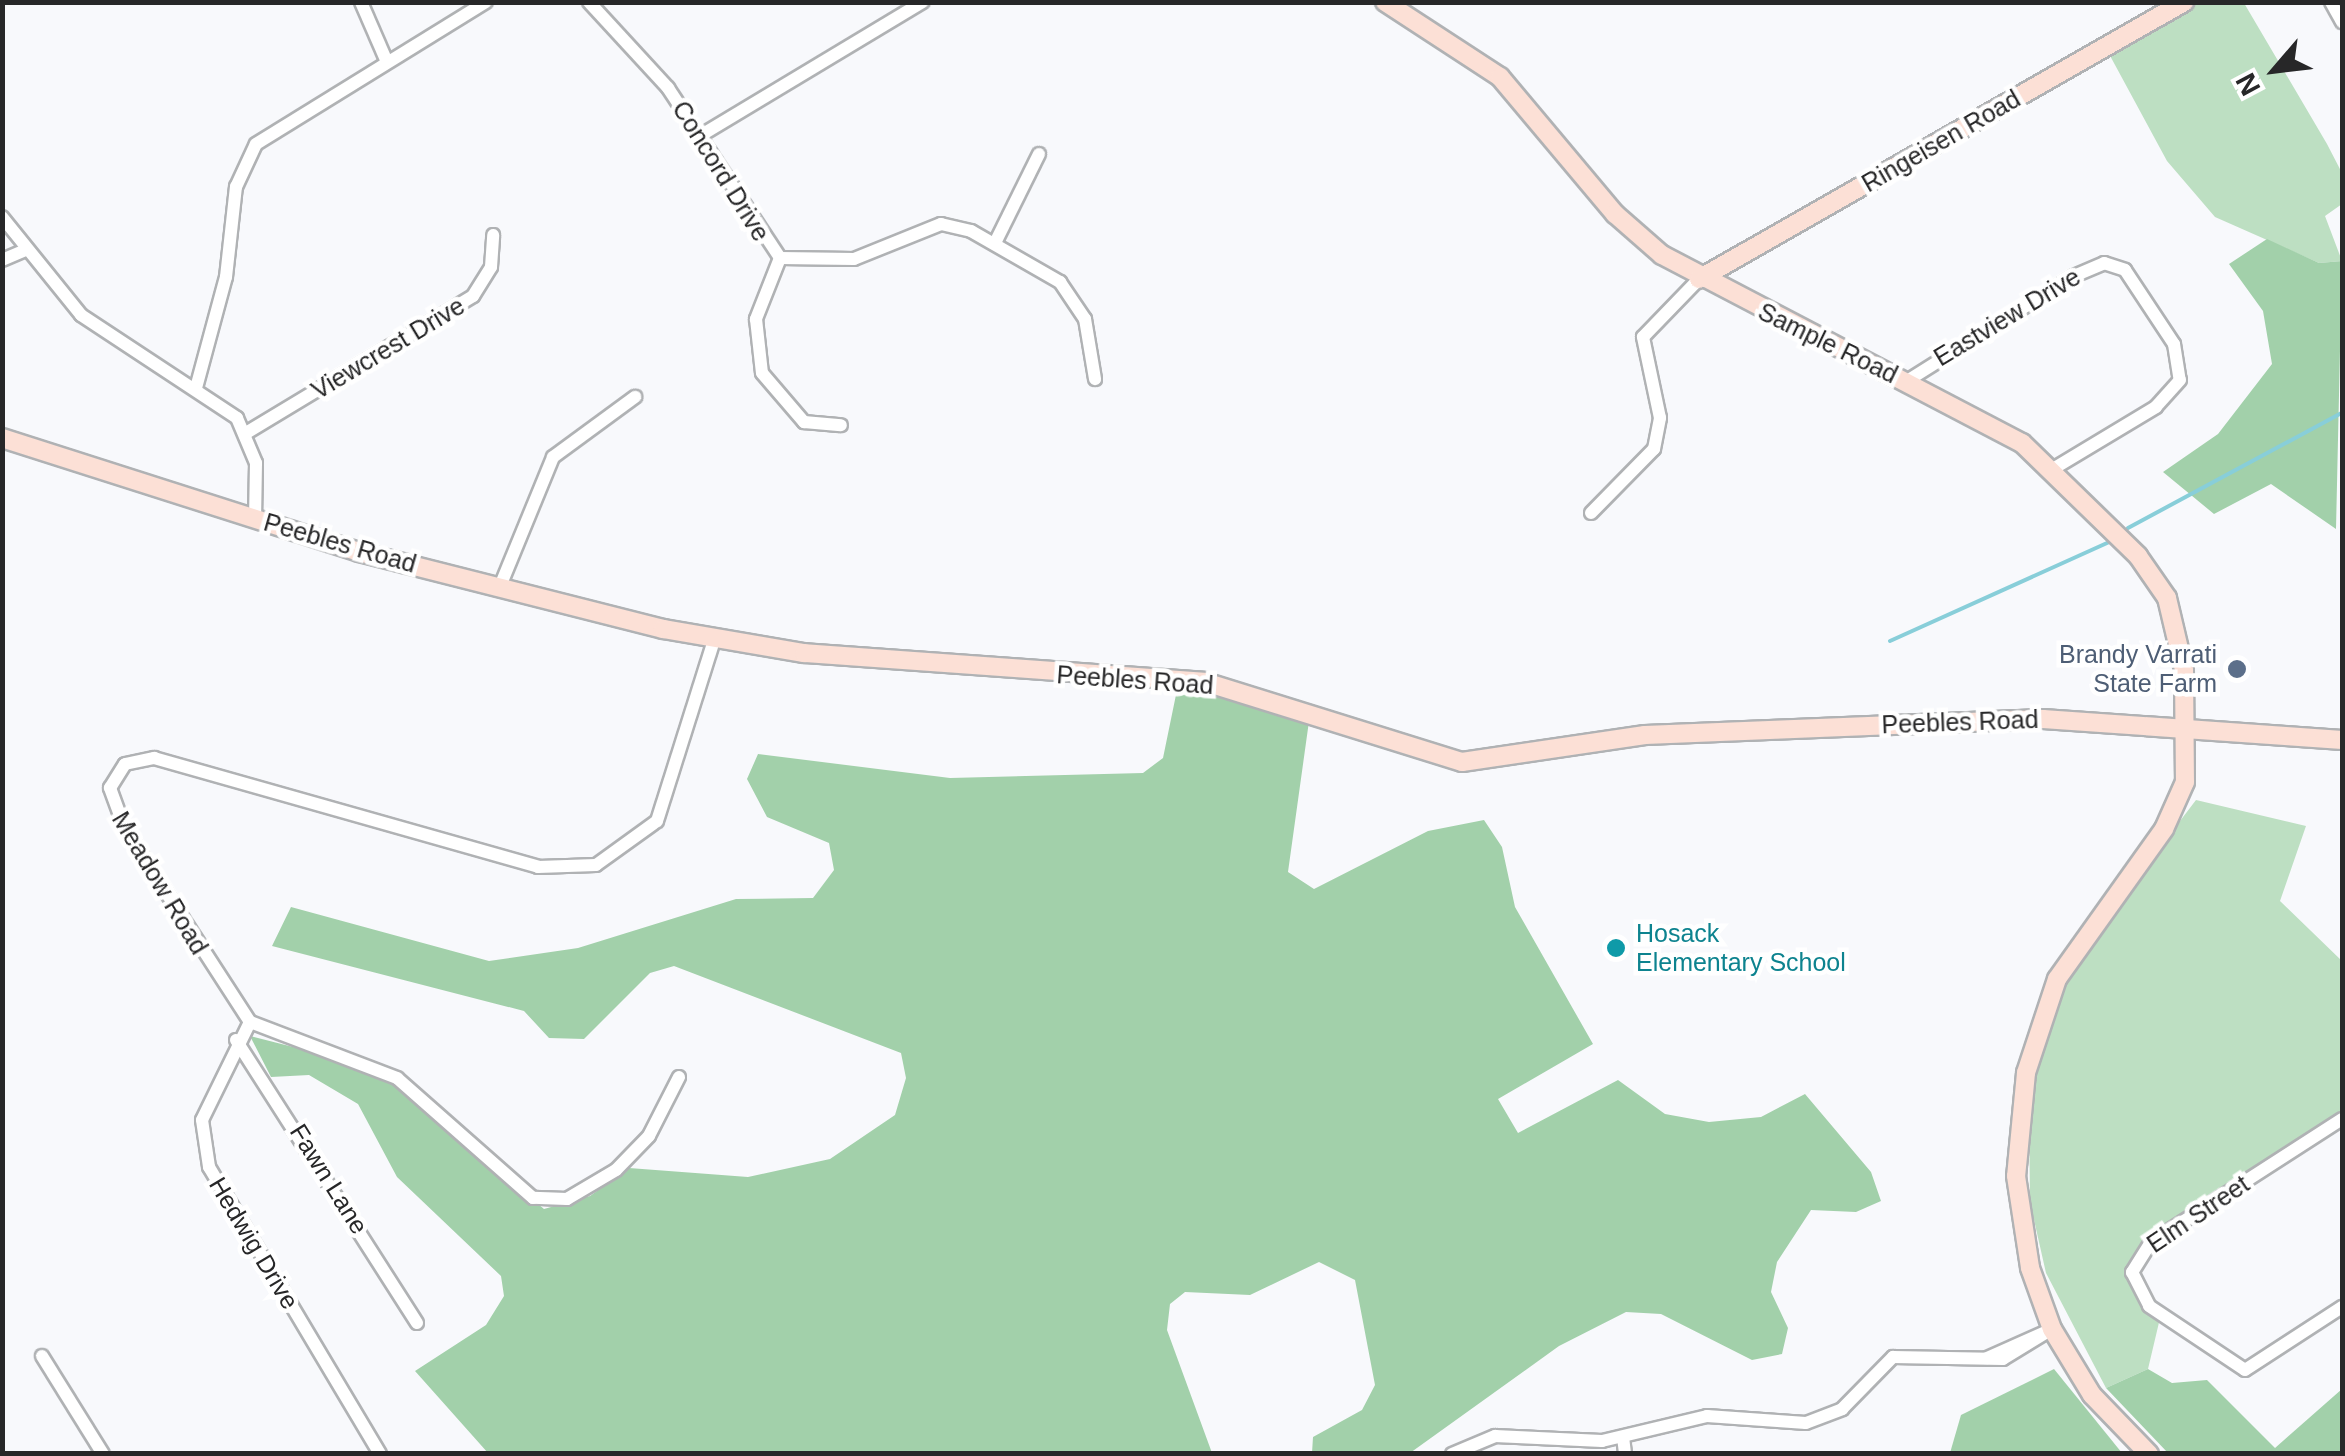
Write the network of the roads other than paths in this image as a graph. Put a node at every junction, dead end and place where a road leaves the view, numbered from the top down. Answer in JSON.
{"nodes":[{"id":1,"x":361,"y":2,"type":"edge"},
{"id":2,"x":486,"y":2,"type":"edge"},
{"id":3,"x":588,"y":2,"type":"edge"},
{"id":4,"x":923,"y":2,"type":"edge"},
{"id":5,"x":1385,"y":2,"type":"edge"},
{"id":6,"x":2184,"y":2,"type":"edge"},
{"id":7,"x":2331,"y":2,"type":"edge"},
{"id":8,"x":2342,"y":22,"type":"edge"},
{"id":9,"x":387,"y":62,"type":"junction"},
{"id":10,"x":698,"y":137,"type":"junction"},
{"id":11,"x":1039,"y":154,"type":"dead end"},
{"id":12,"x":2,"y":217,"type":"edge"},
{"id":13,"x":493,"y":235,"type":"dead end"},
{"id":14,"x":996,"y":241,"type":"junction"},
{"id":15,"x":23,"y":252,"type":"junction"},
{"id":16,"x":780,"y":258,"type":"junction"},
{"id":17,"x":2,"y":260,"type":"edge"},
{"id":18,"x":1699,"y":279,"type":"junction"},
{"id":19,"x":1094,"y":379,"type":"dead end"},
{"id":20,"x":1907,"y":381,"type":"junction"},
{"id":21,"x":196,"y":388,"type":"junction"},
{"id":22,"x":635,"y":397,"type":"dead end"},
{"id":23,"x":841,"y":424,"type":"dead end"},
{"id":24,"x":246,"y":433,"type":"junction"},
{"id":25,"x":2,"y":438,"type":"edge"},
{"id":26,"x":2051,"y":470,"type":"junction"},
{"id":27,"x":1591,"y":512,"type":"dead end"},
{"id":28,"x":255,"y":519,"type":"junction"},
{"id":29,"x":501,"y":584,"type":"junction"},
{"id":30,"x":714,"y":640,"type":"junction"},
{"id":31,"x":2189,"y":729,"type":"junction"},
{"id":32,"x":2342,"y":740,"type":"edge"},
{"id":33,"x":250,"y":1022,"type":"junction"},
{"id":34,"x":236,"y":1040,"type":"junction"},
{"id":35,"x":679,"y":1076,"type":"dead end"},
{"id":36,"x":2342,"y":1119,"type":"edge"},
{"id":37,"x":2342,"y":1307,"type":"edge"},
{"id":38,"x":417,"y":1322,"type":"dead end"},
{"id":39,"x":2052,"y":1330,"type":"junction"},
{"id":40,"x":42,"y":1356,"type":"dead end"},
{"id":41,"x":1623,"y":1437,"type":"junction"},
{"id":42,"x":102,"y":1454,"type":"edge"},
{"id":43,"x":380,"y":1454,"type":"edge"},
{"id":44,"x":1452,"y":1454,"type":"edge"},
{"id":45,"x":1626,"y":1454,"type":"edge"},
{"id":46,"x":2148,"y":1454,"type":"edge"}],
"edges":[{"from":1,"to":9,"type":"street"},
{"from":2,"to":9,"type":"street"},
{"from":3,"to":10,"type":"street","name":"Concord Drive"},
{"from":4,"to":10,"type":"street"},
{"from":5,"to":18,"type":"street","name":"Sample Road"},
{"from":6,"to":18,"type":"street","name":"Ringeisen Road"},
{"from":7,"to":8,"type":"street"},
{"from":9,"to":21,"type":"street"},
{"from":10,"to":16,"type":"street","name":"Concord Drive"},
{"from":11,"to":14,"type":"street"},
{"from":12,"to":15,"type":"street"},
{"from":13,"to":24,"type":"street","name":"Viewcrest Drive"},
{"from":14,"to":16,"type":"street","name":"Concord Drive"},
{"from":14,"to":19,"type":"street","name":"Concord Drive"},
{"from":15,"to":17,"type":"street"},
{"from":15,"to":21,"type":"street"},
{"from":16,"to":23,"type":"street"},
{"from":18,"to":20,"type":"street","name":"Sample Road"},
{"from":18,"to":27,"type":"street"},
{"from":20,"to":26,"type":"street","name":"Sample Road"},
{"from":20,"to":26,"type":"street","name":"Eastview Drive"},
{"from":21,"to":24,"type":"street"},
{"from":22,"to":29,"type":"street"},
{"from":24,"to":28,"type":"street"},
{"from":25,"to":28,"type":"street","name":"Peebles Road"},
{"from":26,"to":31,"type":"street","name":"Sample Road"},
{"from":28,"to":29,"type":"street","name":"Peebles Road"},
{"from":29,"to":30,"type":"street","name":"Peebles Road"},
{"from":30,"to":31,"type":"street","name":"Peebles Road"},
{"from":30,"to":33,"type":"street","name":"Meadow Road"},
{"from":31,"to":32,"type":"street","name":"Peebles Road"},
{"from":31,"to":39,"type":"street","name":"Sample Road"},
{"from":33,"to":34,"type":"street","name":"Hedwig Drive"},
{"from":33,"to":35,"type":"street"},
{"from":34,"to":38,"type":"street","name":"Fawn Lane"},
{"from":34,"to":43,"type":"street","name":"Hedwig Drive"},
{"from":36,"to":37,"type":"street","name":"Elm Street"},
{"from":39,"to":41,"type":"street"},
{"from":39,"to":46,"type":"street","name":"Sample Road"},
{"from":40,"to":42,"type":"street"},
{"from":41,"to":44,"type":"street"},
{"from":41,"to":45,"type":"street"}]}
